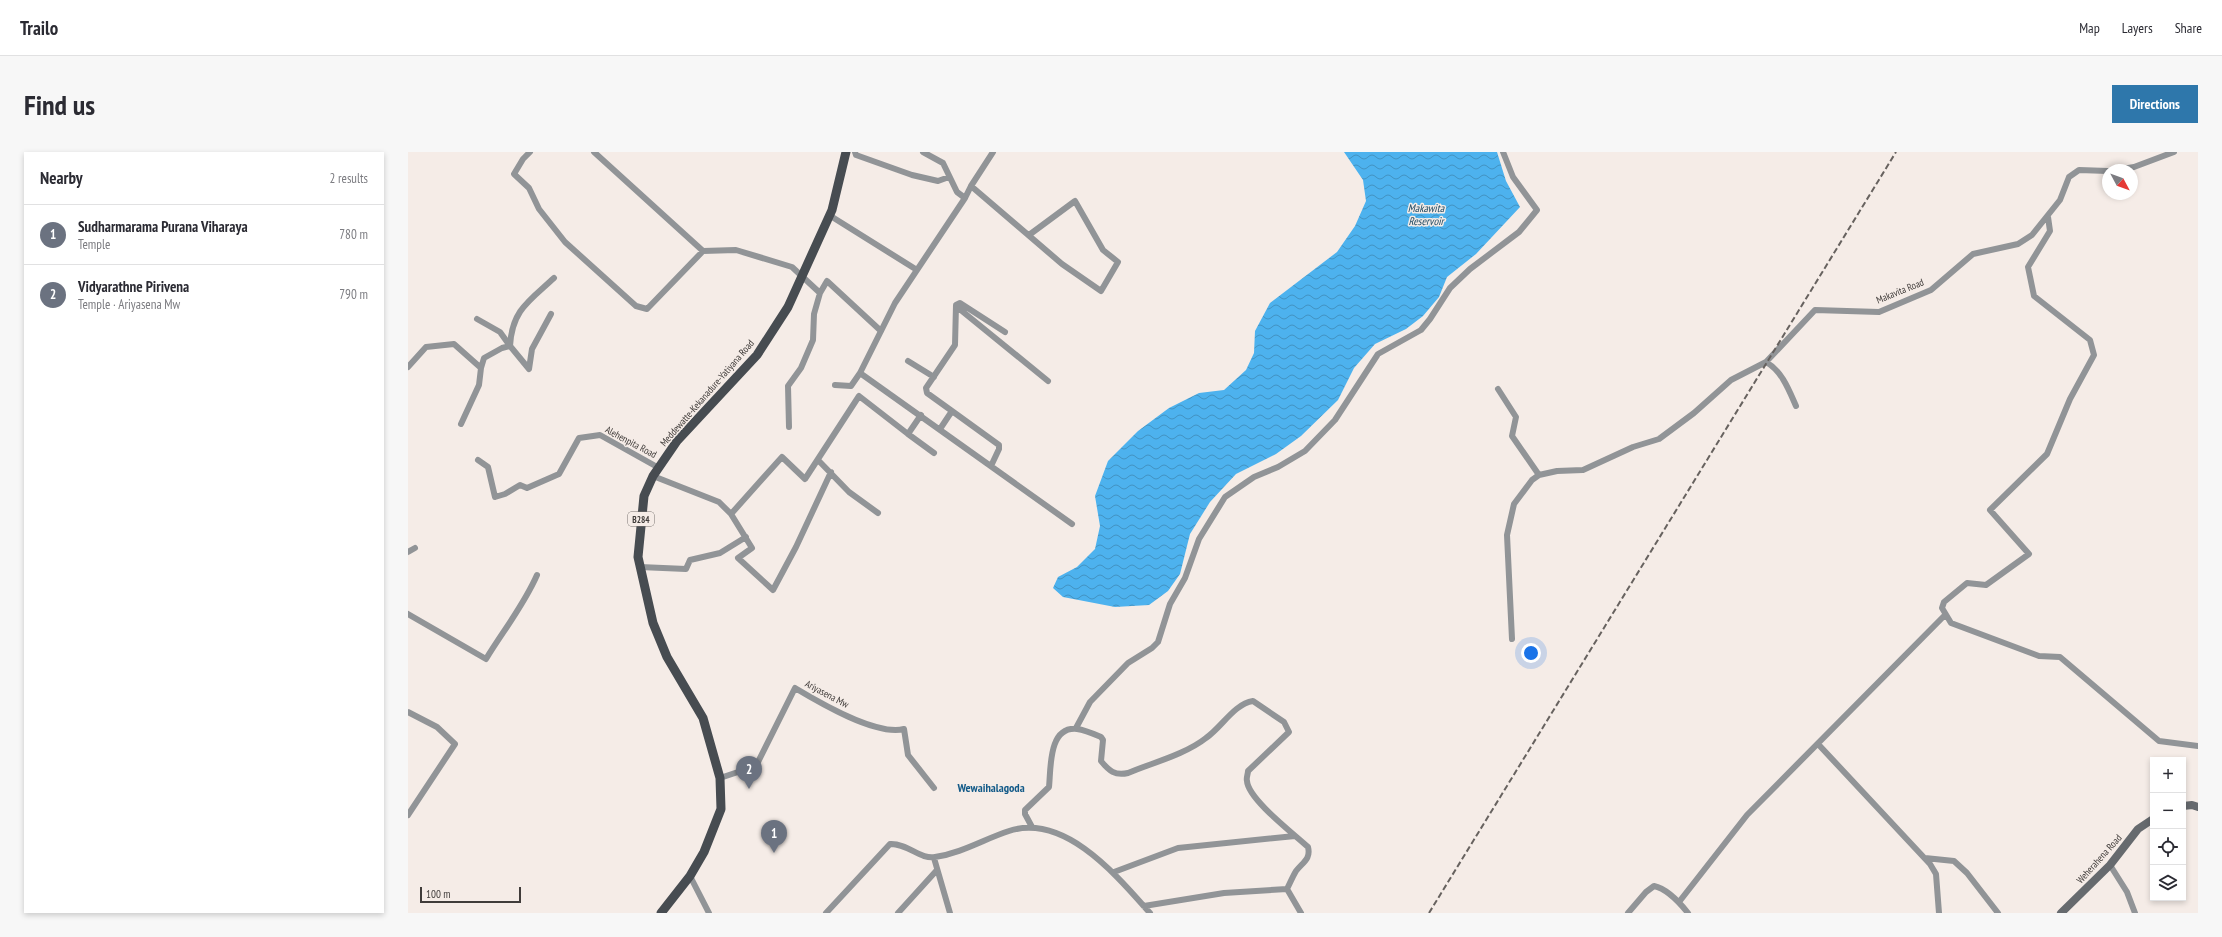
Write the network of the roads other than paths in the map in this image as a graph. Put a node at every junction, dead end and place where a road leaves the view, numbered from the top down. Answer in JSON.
{"nodes":[{"id":1,"x":530,"y":152,"type":"edge"},
{"id":2,"x":594,"y":152,"type":"edge"},
{"id":3,"x":846,"y":152,"type":"edge"},
{"id":4,"x":855,"y":152,"type":"edge"},
{"id":5,"x":923,"y":152,"type":"edge"},
{"id":6,"x":993,"y":152,"type":"edge"},
{"id":7,"x":1503,"y":152,"type":"edge"},
{"id":8,"x":2174,"y":152,"type":"edge"},
{"id":9,"x":2138,"y":166,"type":"edge"},
{"id":10,"x":2102,"y":171,"type":"edge"},
{"id":11,"x":949,"y":177,"type":"junction"},
{"id":12,"x":971,"y":186,"type":"junction"},
{"id":13,"x":965,"y":198,"type":"junction"},
{"id":14,"x":829,"y":215,"type":"junction"},
{"id":15,"x":2048,"y":217,"type":"junction"},
{"id":16,"x":1029,"y":235,"type":"dead end"},
{"id":17,"x":703,"y":251,"type":"junction"},
{"id":18,"x":917,"y":270,"type":"junction"},
{"id":19,"x":802,"y":276,"type":"junction"},
{"id":20,"x":554,"y":278,"type":"dead end"},
{"id":21,"x":820,"y":293,"type":"junction"},
{"id":22,"x":956,"y":307,"type":"junction"},
{"id":23,"x":551,"y":314,"type":"dead end"},
{"id":24,"x":476,"y":319,"type":"dead end"},
{"id":25,"x":881,"y":331,"type":"junction"},
{"id":26,"x":1005,"y":332,"type":"dead end"},
{"id":27,"x":510,"y":346,"type":"junction"},
{"id":28,"x":908,"y":361,"type":"dead end"},
{"id":29,"x":1766,"y":362,"type":"junction"},
{"id":30,"x":408,"y":367,"type":"edge"},
{"id":31,"x":481,"y":368,"type":"junction"},
{"id":32,"x":860,"y":373,"type":"junction"},
{"id":33,"x":934,"y":377,"type":"junction"},
{"id":34,"x":1048,"y":381,"type":"dead end"},
{"id":35,"x":835,"y":385,"type":"dead end"},
{"id":36,"x":1498,"y":389,"type":"dead end"},
{"id":37,"x":1796,"y":406,"type":"dead end"},
{"id":38,"x":952,"y":411,"type":"junction"},
{"id":39,"x":921,"y":415,"type":"junction"},
{"id":40,"x":461,"y":424,"type":"dead end"},
{"id":41,"x":789,"y":427,"type":"dead end"},
{"id":42,"x":940,"y":429,"type":"junction"},
{"id":43,"x":908,"y":434,"type":"junction"},
{"id":44,"x":934,"y":453,"type":"dead end"},
{"id":45,"x":478,"y":460,"type":"dead end"},
{"id":46,"x":818,"y":460,"type":"junction"},
{"id":47,"x":991,"y":466,"type":"junction"},
{"id":48,"x":656,"y":472,"type":"junction"},
{"id":49,"x":831,"y":472,"type":"junction"},
{"id":50,"x":1539,"y":475,"type":"junction"},
{"id":51,"x":878,"y":513,"type":"dead end"},
{"id":52,"x":731,"y":514,"type":"junction"},
{"id":53,"x":1072,"y":524,"type":"dead end"},
{"id":54,"x":746,"y":537,"type":"junction"},
{"id":55,"x":416,"y":548,"type":"dead end"},
{"id":56,"x":408,"y":552,"type":"edge"},
{"id":57,"x":640,"y":567,"type":"junction"},
{"id":58,"x":537,"y":575,"type":"dead end"},
{"id":59,"x":408,"y":614,"type":"edge"},
{"id":60,"x":1945,"y":615,"type":"junction"},
{"id":61,"x":1512,"y":639,"type":"dead end"},
{"id":62,"x":408,"y":712,"type":"edge"},
{"id":63,"x":1076,"y":728,"type":"junction"},
{"id":64,"x":1818,"y":744,"type":"junction"},
{"id":65,"x":2198,"y":746,"type":"edge"},
{"id":66,"x":720,"y":778,"type":"junction"},
{"id":67,"x":934,"y":788,"type":"dead end"},
{"id":68,"x":2186,"y":806,"type":"edge"},
{"id":69,"x":2198,"y":807,"type":"edge"},
{"id":70,"x":408,"y":815,"type":"edge"},
{"id":71,"x":2150,"y":821,"type":"edge"},
{"id":72,"x":1032,"y":827,"type":"junction"},
{"id":73,"x":1296,"y":836,"type":"junction"},
{"id":74,"x":934,"y":858,"type":"junction"},
{"id":75,"x":1925,"y":858,"type":"junction"},
{"id":76,"x":2110,"y":865,"type":"junction"},
{"id":77,"x":937,"y":870,"type":"junction"},
{"id":78,"x":1114,"y":872,"type":"junction"},
{"id":79,"x":690,"y":876,"type":"junction"},
{"id":80,"x":1288,"y":889,"type":"junction"},
{"id":81,"x":1679,"y":902,"type":"junction"},
{"id":82,"x":1144,"y":906,"type":"junction"},
{"id":83,"x":661,"y":913,"type":"edge"},
{"id":84,"x":709,"y":913,"type":"edge"},
{"id":85,"x":826,"y":913,"type":"edge"},
{"id":86,"x":898,"y":913,"type":"edge"},
{"id":87,"x":950,"y":913,"type":"edge"},
{"id":88,"x":1150,"y":913,"type":"edge"},
{"id":89,"x":1301,"y":913,"type":"edge"},
{"id":90,"x":1628,"y":913,"type":"edge"},
{"id":91,"x":1688,"y":913,"type":"edge"},
{"id":92,"x":1939,"y":913,"type":"edge"},
{"id":93,"x":1998,"y":913,"type":"edge"},
{"id":94,"x":2061,"y":913,"type":"edge"},
{"id":95,"x":2135,"y":913,"type":"edge"}],
"edges":[{"from":1,"to":17,"type":"street"},
{"from":2,"to":17,"type":"street"},
{"from":3,"to":14,"type":"main road","name":"Meddewatte-Kekanadure-Yatiyana Road","number":"B284"},
{"from":4,"to":11,"type":"street"},
{"from":5,"to":11,"type":"street"},
{"from":6,"to":12,"type":"street"},
{"from":7,"to":63,"type":"street"},
{"from":8,"to":9,"type":"street"},
{"from":10,"to":15,"type":"street","name":"Makavita Road"},
{"from":11,"to":13,"type":"street"},
{"from":12,"to":13,"type":"street"},
{"from":12,"to":16,"type":"street"},
{"from":13,"to":18,"type":"street"},
{"from":14,"to":18,"type":"street"},
{"from":14,"to":19,"type":"main road","name":"Meddewatte-Kekanadure-Yatiyana Road","number":"B284"},
{"from":15,"to":29,"type":"street","name":"Makavita Road"},
{"from":15,"to":60,"type":"street"},
{"from":17,"to":19,"type":"street"},
{"from":18,"to":25,"type":"street"},
{"from":19,"to":21,"type":"street"},
{"from":19,"to":48,"type":"main road","name":"Meddewatte-Kekanadure-Yatiyana Road","number":"B284"},
{"from":20,"to":27,"type":"street"},
{"from":21,"to":25,"type":"street"},
{"from":21,"to":41,"type":"street"},
{"from":22,"to":26,"type":"street"},
{"from":22,"to":33,"type":"street"},
{"from":22,"to":34,"type":"street"},
{"from":23,"to":27,"type":"street"},
{"from":24,"to":27,"type":"street"},
{"from":25,"to":32,"type":"street"},
{"from":27,"to":31,"type":"street"},
{"from":28,"to":33,"type":"street"},
{"from":29,"to":37,"type":"street"},
{"from":29,"to":50,"type":"street","name":"Makavita Road"},
{"from":30,"to":31,"type":"street"},
{"from":31,"to":40,"type":"street"},
{"from":32,"to":35,"type":"street"},
{"from":32,"to":39,"type":"street"},
{"from":33,"to":38,"type":"street"},
{"from":36,"to":50,"type":"street"},
{"from":38,"to":42,"type":"street"},
{"from":38,"to":47,"type":"street"},
{"from":39,"to":42,"type":"street"},
{"from":39,"to":43,"type":"street"},
{"from":42,"to":47,"type":"street"},
{"from":43,"to":44,"type":"street"},
{"from":43,"to":46,"type":"street"},
{"from":45,"to":48,"type":"street","name":"Alehenpita Road"},
{"from":46,"to":49,"type":"street"},
{"from":46,"to":52,"type":"street"},
{"from":47,"to":53,"type":"street"},
{"from":48,"to":52,"type":"street"},
{"from":48,"to":57,"type":"main road","name":"Meddewatte-Kekanadure-Yatiyana Road","number":"B284"},
{"from":49,"to":51,"type":"street"},
{"from":49,"to":54,"type":"street"},
{"from":50,"to":61,"type":"street"},
{"from":52,"to":54,"type":"street"},
{"from":54,"to":57,"type":"street"},
{"from":55,"to":56,"type":"street"},
{"from":57,"to":66,"type":"main road","name":"Meddewatte-Kekanadure-Yatiyana Road","number":"B284"},
{"from":58,"to":59,"type":"street"},
{"from":60,"to":64,"type":"street"},
{"from":60,"to":65,"type":"street"},
{"from":62,"to":70,"type":"street"},
{"from":63,"to":72,"type":"street"},
{"from":63,"to":73,"type":"street"},
{"from":64,"to":75,"type":"street"},
{"from":64,"to":81,"type":"street"},
{"from":66,"to":67,"type":"street","name":"Ariyasena Mw"},
{"from":66,"to":79,"type":"main road","name":"Meddewatte-Kekanadure-Yatiyana Road","number":"B284"},
{"from":68,"to":69,"type":"main road"},
{"from":71,"to":76,"type":"main road","name":"Weherahena Road"},
{"from":72,"to":74,"type":"street"},
{"from":72,"to":78,"type":"street"},
{"from":73,"to":78,"type":"street"},
{"from":73,"to":80,"type":"street"},
{"from":74,"to":77,"type":"street"},
{"from":74,"to":85,"type":"street"},
{"from":75,"to":92,"type":"street"},
{"from":75,"to":93,"type":"street"},
{"from":76,"to":94,"type":"main road","name":"Weherahena Road"},
{"from":76,"to":95,"type":"street"},
{"from":77,"to":86,"type":"street"},
{"from":77,"to":87,"type":"street"},
{"from":78,"to":82,"type":"street"},
{"from":79,"to":83,"type":"main road","name":"Meddewatte-Kekanadure-Yatiyana Road","number":"B284"},
{"from":79,"to":84,"type":"street"},
{"from":80,"to":82,"type":"street"},
{"from":80,"to":89,"type":"street"},
{"from":81,"to":90,"type":"street"},
{"from":81,"to":91,"type":"street"},
{"from":82,"to":88,"type":"street"}]}
